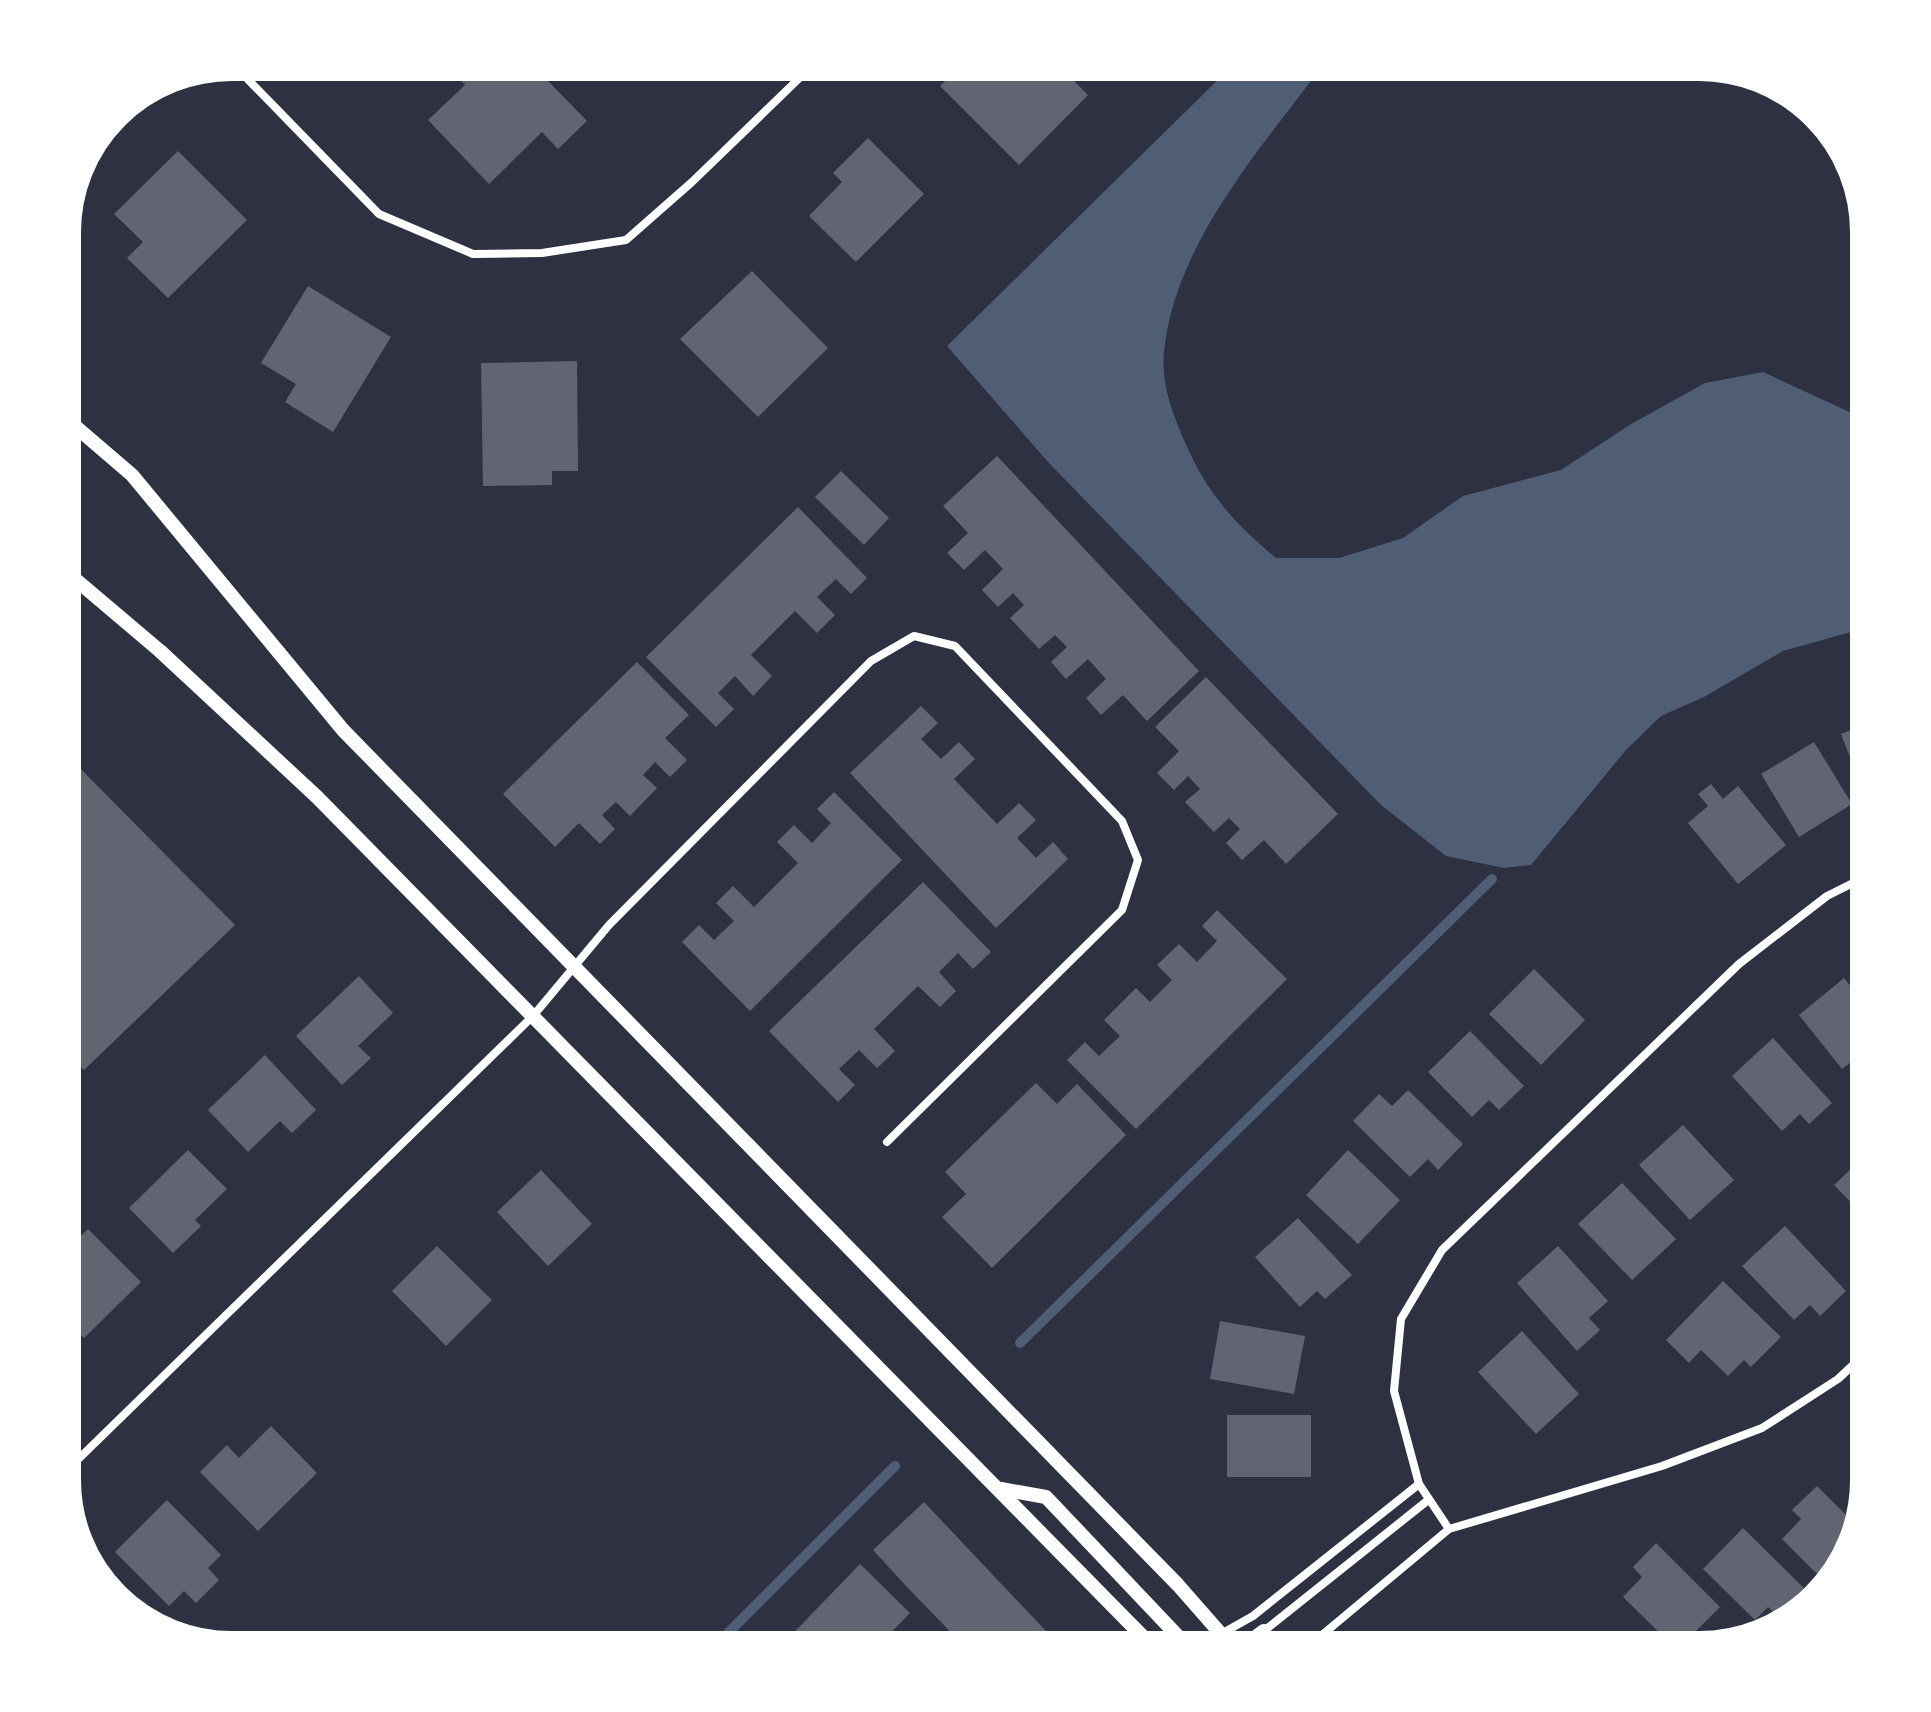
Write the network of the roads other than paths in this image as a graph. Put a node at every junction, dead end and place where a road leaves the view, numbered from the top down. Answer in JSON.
{"nodes":[{"id":1,"x":245,"y":76,"type":"edge"},
{"id":2,"x":802,"y":76,"type":"edge"},
{"id":3,"x":76,"y":427,"type":"edge"},
{"id":4,"x":76,"y":580,"type":"edge"},
{"id":5,"x":1855,"y":882,"type":"edge"},
{"id":6,"x":573,"y":966,"type":"junction"},
{"id":7,"x":533,"y":1016,"type":"junction"},
{"id":8,"x":887,"y":1142,"type":"dead end"},
{"id":9,"x":1855,"y":1363,"type":"edge"},
{"id":10,"x":76,"y":1461,"type":"edge"},
{"id":11,"x":1419,"y":1484,"type":"junction"},
{"id":12,"x":1001,"y":1489,"type":"junction"},
{"id":13,"x":1427,"y":1501,"type":"junction"},
{"id":14,"x":1449,"y":1529,"type":"junction"},
{"id":15,"x":1264,"y":1631,"type":"joint"},
{"id":16,"x":1221,"y":1634,"type":"joint"},
{"id":17,"x":1143,"y":1636,"type":"edge"},
{"id":18,"x":1178,"y":1636,"type":"edge"},
{"id":19,"x":1257,"y":1636,"type":"edge"},
{"id":20,"x":1321,"y":1636,"type":"edge"}],
"edges":[{"from":1,"to":2,"type":"street"},
{"from":3,"to":6,"type":"street"},
{"from":4,"to":7,"type":"street"},
{"from":5,"to":11,"type":"street"},
{"from":6,"to":7,"type":"street"},
{"from":6,"to":8,"type":"street"},
{"from":6,"to":16,"type":"street"},
{"from":7,"to":10,"type":"street"},
{"from":7,"to":12,"type":"street"},
{"from":9,"to":14,"type":"street"},
{"from":11,"to":13,"type":"street"},
{"from":11,"to":16,"type":"street"},
{"from":12,"to":17,"type":"street"},
{"from":12,"to":18,"type":"street"},
{"from":13,"to":14,"type":"street"},
{"from":13,"to":15,"type":"street"},
{"from":14,"to":20,"type":"street"},
{"from":15,"to":19,"type":"street"}]}
